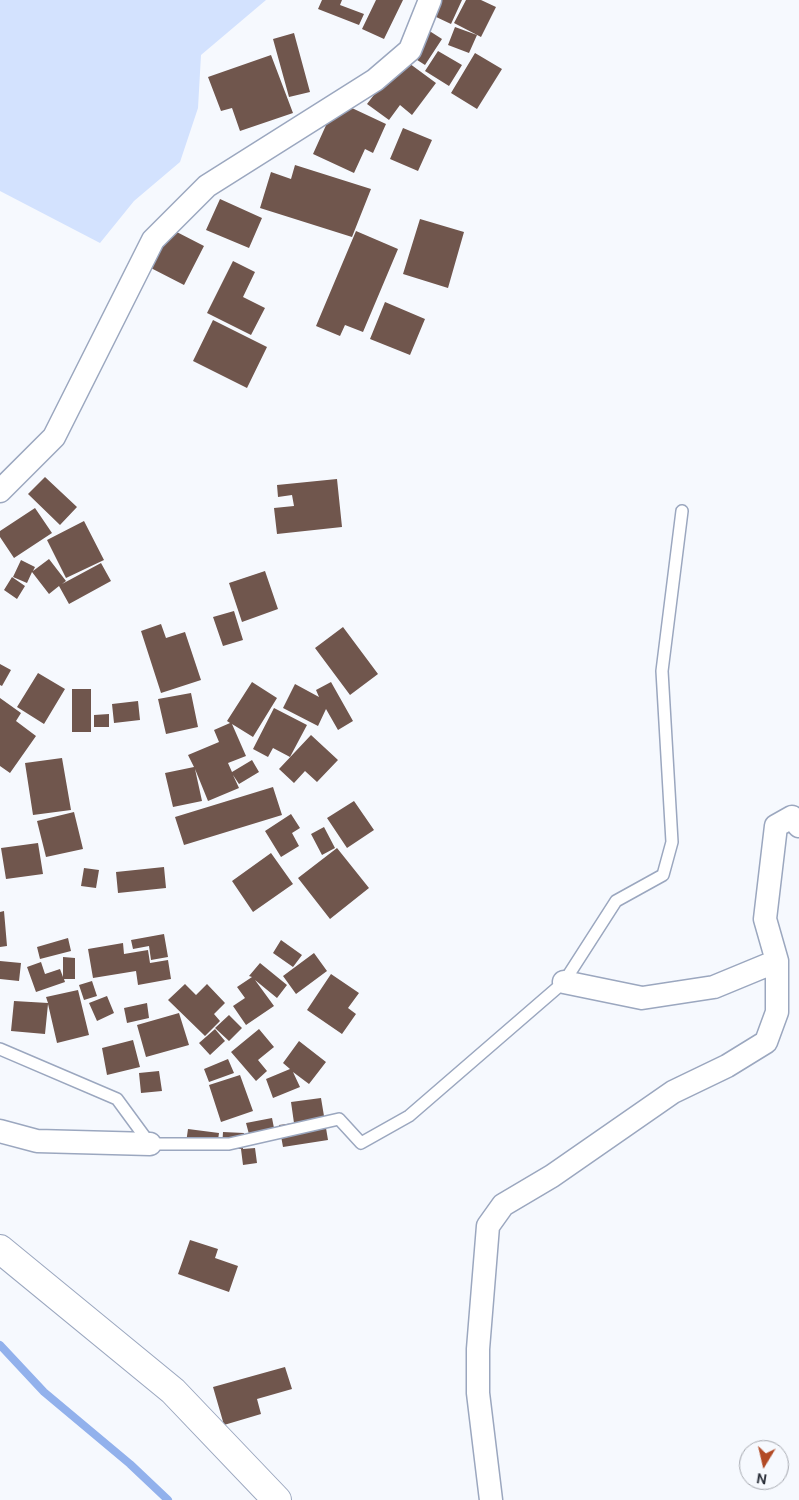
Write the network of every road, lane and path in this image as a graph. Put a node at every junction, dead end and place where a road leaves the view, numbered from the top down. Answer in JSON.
{"nodes":[{"id":1,"x":430,"y":0,"type":"edge"},
{"id":2,"x":0,"y":491,"type":"edge"},
{"id":3,"x":682,"y":512,"type":"dead end"},
{"id":4,"x":799,"y":826,"type":"edge"},
{"id":5,"x":777,"y":961,"type":"junction"},
{"id":6,"x":564,"y":982,"type":"junction"},
{"id":7,"x":0,"y":1049,"type":"edge"},
{"id":8,"x":0,"y":1130,"type":"edge"},
{"id":9,"x":150,"y":1144,"type":"junction"},
{"id":10,"x":0,"y":1249,"type":"edge"},
{"id":11,"x":277,"y":1500,"type":"edge"},
{"id":12,"x":491,"y":1500,"type":"edge"}],
"edges":[{"from":1,"to":2,"type":"street"},
{"from":3,"to":6,"type":"lane"},
{"from":4,"to":5,"type":"street"},
{"from":5,"to":6,"type":"street"},
{"from":5,"to":12,"type":"street"},
{"from":6,"to":9,"type":"lane"},
{"from":7,"to":9,"type":"lane"},
{"from":8,"to":9,"type":"street"},
{"from":10,"to":11,"type":"street"}]}
